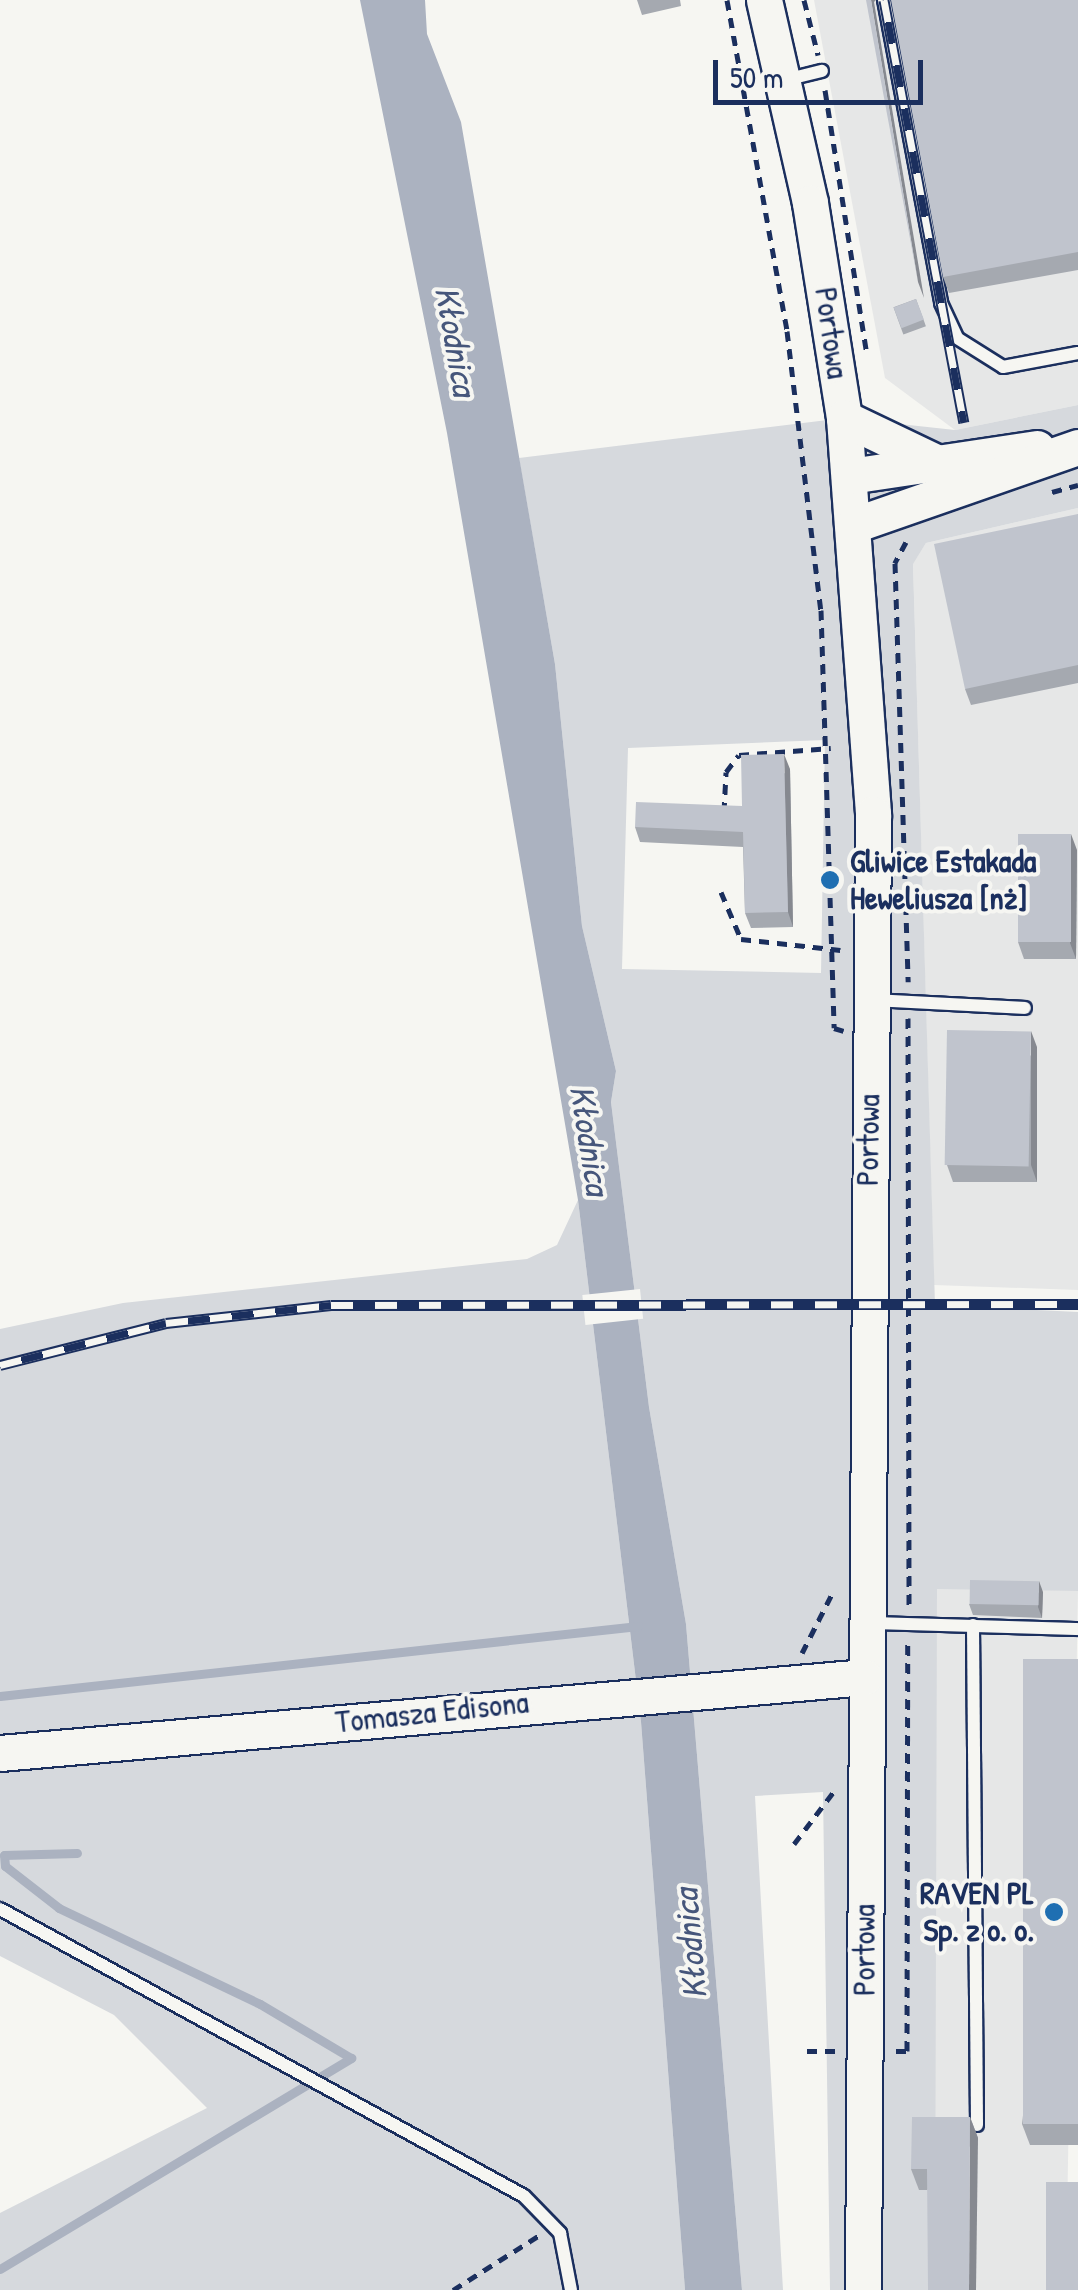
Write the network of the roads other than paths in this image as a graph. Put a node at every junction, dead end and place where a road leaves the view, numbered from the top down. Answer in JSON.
{"nodes":[{"id":1,"x":764,"y":0,"type":"edge"},
{"id":2,"x":884,"y":0,"type":"edge"},
{"id":3,"x":822,"y":71,"type":"road end"},
{"id":4,"x":785,"y":80,"type":"junction"},
{"id":5,"x":1078,"y":353,"type":"edge"},
{"id":6,"x":844,"y":418,"type":"junction"},
{"id":7,"x":1078,"y":444,"type":"edge"},
{"id":8,"x":936,"y":462,"type":"junction"},
{"id":9,"x":850,"y":476,"type":"junction"},
{"id":10,"x":854,"y":524,"type":"junction"},
{"id":11,"x":872,"y":1000,"type":"junction"},
{"id":12,"x":1024,"y":1008,"type":"dead end"},
{"id":13,"x":865,"y":1623,"type":"junction"},
{"id":14,"x":973,"y":1624,"type":"junction"},
{"id":15,"x":1078,"y":1630,"type":"edge"},
{"id":16,"x":864,"y":1678,"type":"junction"},
{"id":17,"x":0,"y":1753,"type":"edge"},
{"id":18,"x":0,"y":1908,"type":"edge"},
{"id":19,"x":977,"y":2124,"type":"dead end"},
{"id":20,"x":570,"y":2290,"type":"edge"},
{"id":21,"x":863,"y":2290,"type":"edge"}],
"edges":[{"from":1,"to":4,"type":"street","name":"Portowa"},
{"from":2,"to":5,"type":"lane"},
{"from":3,"to":4,"type":"lane"},
{"from":4,"to":6,"type":"street","name":"Portowa"},
{"from":6,"to":8,"type":"street"},
{"from":6,"to":9,"type":"street","name":"Portowa"},
{"from":7,"to":8,"type":"street"},
{"from":7,"to":10,"type":"street"},
{"from":8,"to":9,"type":"street"},
{"from":9,"to":10,"type":"street","name":"Portowa"},
{"from":10,"to":11,"type":"street","name":"Portowa"},
{"from":11,"to":12,"type":"lane"},
{"from":11,"to":13,"type":"street","name":"Portowa"},
{"from":13,"to":14,"type":"lane"},
{"from":13,"to":16,"type":"street","name":"Portowa"},
{"from":14,"to":15,"type":"lane"},
{"from":14,"to":19,"type":"lane"},
{"from":16,"to":17,"type":"street","name":"Tomasza Edisona"},
{"from":16,"to":21,"type":"street","name":"Portowa"},
{"from":18,"to":20,"type":"lane"}]}
